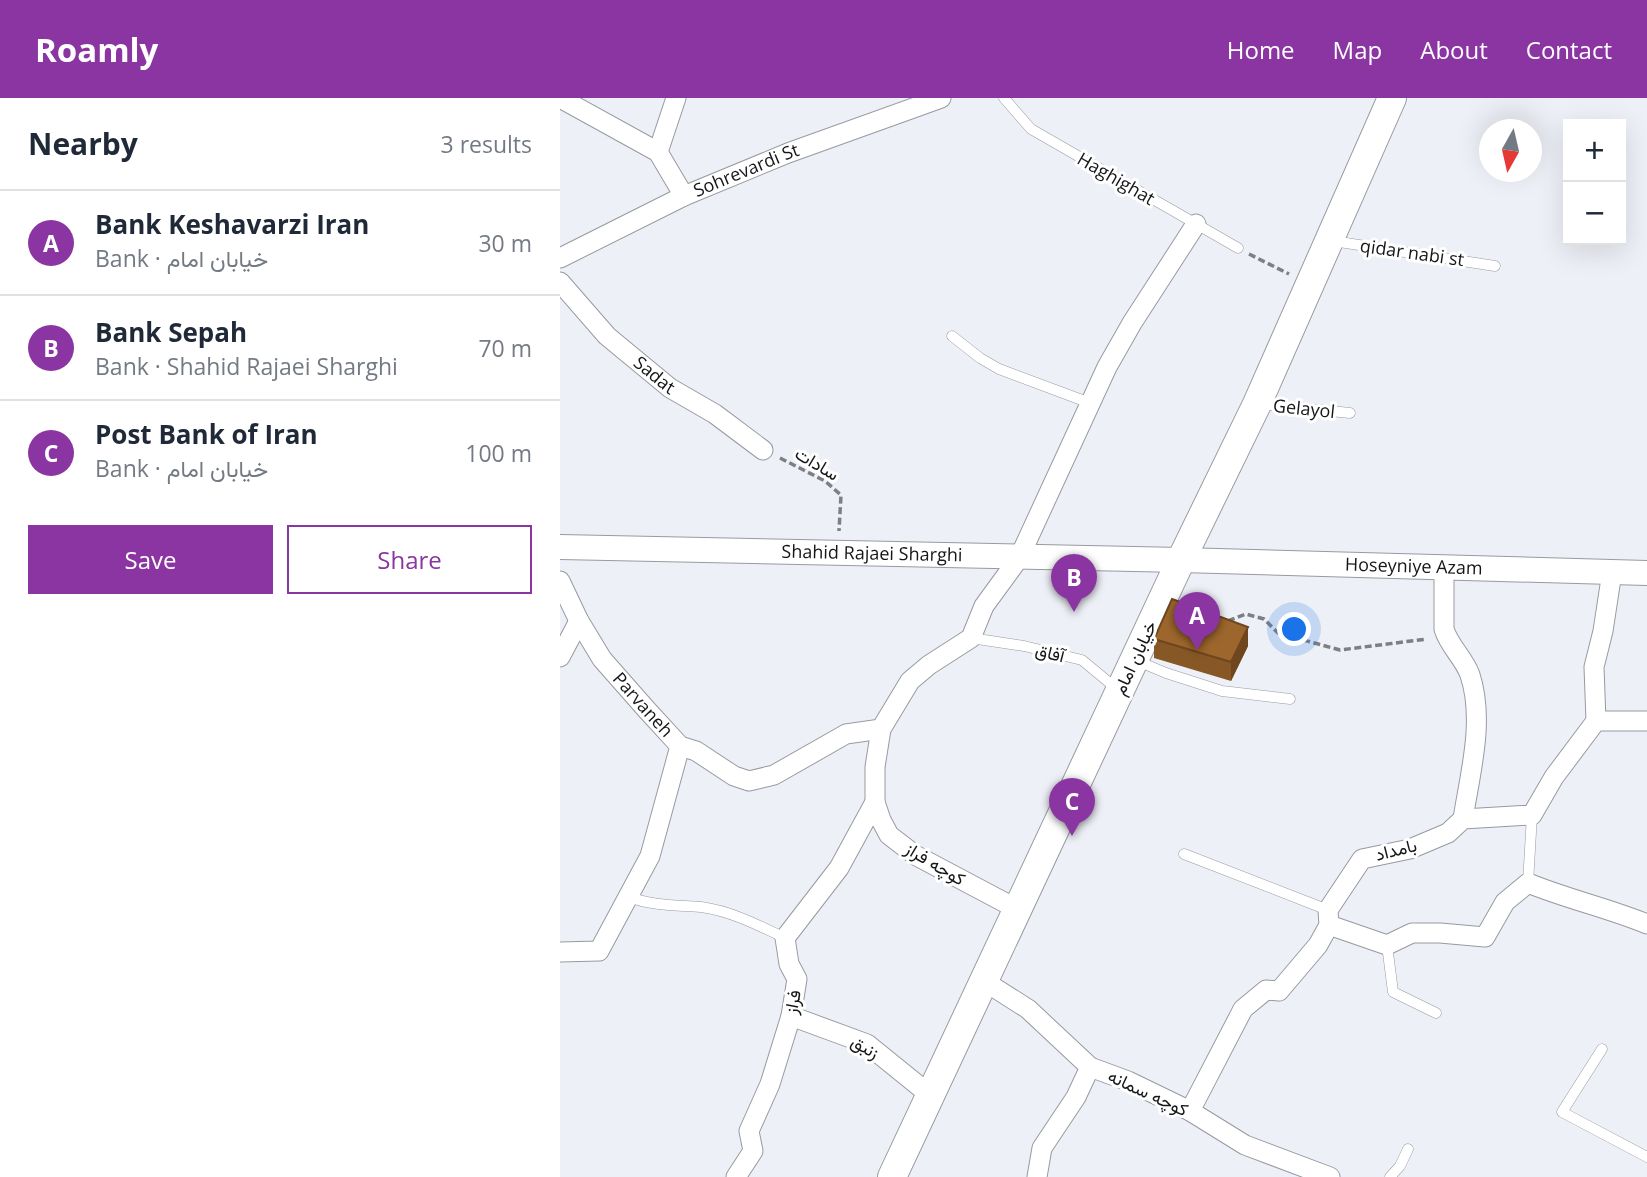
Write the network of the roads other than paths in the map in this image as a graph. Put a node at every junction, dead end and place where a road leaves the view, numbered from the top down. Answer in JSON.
{"nodes":[{"id":1,"x":560,"y":98,"type":"edge"},
{"id":2,"x":676,"y":98,"type":"edge"},
{"id":3,"x":941,"y":98,"type":"edge"},
{"id":4,"x":1004,"y":98,"type":"edge"},
{"id":5,"x":1392,"y":98,"type":"edge"},
{"id":6,"x":657,"y":152,"type":"junction"},
{"id":7,"x":684,"y":196,"type":"junction"},
{"id":8,"x":1196,"y":224,"type":"junction"},
{"id":9,"x":1329,"y":241,"type":"junction"},
{"id":10,"x":1238,"y":248,"type":"road end"},
{"id":11,"x":560,"y":258,"type":"edge"},
{"id":12,"x":1494,"y":266,"type":"dead end"},
{"id":13,"x":560,"y":282,"type":"edge"},
{"id":14,"x":952,"y":336,"type":"dead end"},
{"id":15,"x":1090,"y":402,"type":"junction"},
{"id":16,"x":1257,"y":404,"type":"junction"},
{"id":17,"x":1350,"y":413,"type":"dead end"},
{"id":18,"x":763,"y":450,"type":"road end"},
{"id":19,"x":560,"y":547,"type":"edge"},
{"id":20,"x":1019,"y":558,"type":"junction"},
{"id":21,"x":1181,"y":560,"type":"junction"},
{"id":22,"x":1444,"y":567,"type":"junction"},
{"id":23,"x":1612,"y":572,"type":"junction"},
{"id":24,"x":1647,"y":573,"type":"edge"},
{"id":25,"x":560,"y":581,"type":"edge"},
{"id":26,"x":579,"y":621,"type":"junction"},
{"id":27,"x":971,"y":638,"type":"junction"},
{"id":28,"x":560,"y":657,"type":"edge"},
{"id":29,"x":1135,"y":659,"type":"junction"},
{"id":30,"x":1120,"y":691,"type":"junction"},
{"id":31,"x":1290,"y":699,"type":"dead end"},
{"id":32,"x":1597,"y":721,"type":"junction"},
{"id":33,"x":1647,"y":721,"type":"edge"},
{"id":34,"x":881,"y":729,"type":"junction"},
{"id":35,"x":680,"y":746,"type":"junction"},
{"id":36,"x":874,"y":802,"type":"junction"},
{"id":37,"x":1532,"y":815,"type":"junction"},
{"id":38,"x":1463,"y":820,"type":"junction"},
{"id":39,"x":1184,"y":853,"type":"dead end"},
{"id":40,"x":1528,"y":883,"type":"junction"},
{"id":41,"x":629,"y":897,"type":"junction"},
{"id":42,"x":1017,"y":909,"type":"junction"},
{"id":43,"x":1329,"y":917,"type":"junction"},
{"id":44,"x":1647,"y":923,"type":"edge"},
{"id":45,"x":785,"y":938,"type":"junction"},
{"id":46,"x":1387,"y":945,"type":"junction"},
{"id":47,"x":560,"y":952,"type":"edge"},
{"id":48,"x":984,"y":981,"type":"junction"},
{"id":49,"x":1436,"y":1013,"type":"dead end"},
{"id":50,"x":791,"y":1016,"type":"junction"},
{"id":51,"x":1602,"y":1049,"type":"dead end"},
{"id":52,"x":1090,"y":1067,"type":"junction"},
{"id":53,"x":930,"y":1095,"type":"junction"},
{"id":54,"x":1190,"y":1111,"type":"junction"},
{"id":55,"x":1408,"y":1149,"type":"dead end"},
{"id":56,"x":1647,"y":1157,"type":"edge"},
{"id":57,"x":736,"y":1177,"type":"edge"},
{"id":58,"x":892,"y":1177,"type":"edge"},
{"id":59,"x":1037,"y":1177,"type":"edge"},
{"id":60,"x":1330,"y":1177,"type":"edge"},
{"id":61,"x":1390,"y":1177,"type":"edge"}],
"edges":[{"from":1,"to":6,"type":"street"},
{"from":2,"to":6,"type":"street"},
{"from":3,"to":7,"type":"street","name":"Sohrevardi St"},
{"from":4,"to":8,"type":"lane","name":"Haghighat"},
{"from":5,"to":9,"type":"main road","name":"خیابان امام"},
{"from":6,"to":7,"type":"street"},
{"from":7,"to":11,"type":"street","name":"Sohrevardi St"},
{"from":8,"to":10,"type":"lane","name":"Haghighat"},
{"from":8,"to":15,"type":"street"},
{"from":9,"to":12,"type":"lane","name":"qidar nabi st"},
{"from":9,"to":16,"type":"main road","name":"خیابان امام"},
{"from":13,"to":18,"type":"street","name":"Sadat"},
{"from":14,"to":15,"type":"lane"},
{"from":15,"to":20,"type":"street"},
{"from":16,"to":17,"type":"lane","name":"Gelayol"},
{"from":16,"to":21,"type":"main road","name":"خیابان امام"},
{"from":19,"to":20,"type":"street","name":"Shahid Rajaei Sharghi"},
{"from":20,"to":21,"type":"street","name":"Shahid Rajaei Sharghi"},
{"from":20,"to":27,"type":"street"},
{"from":21,"to":22,"type":"street","name":"Hoseyniye Azam"},
{"from":21,"to":29,"type":"main road","name":"خیابان امام"},
{"from":22,"to":23,"type":"street","name":"Hoseyniye Azam"},
{"from":22,"to":38,"type":"street"},
{"from":23,"to":24,"type":"street","name":"Hoseyniye Azam"},
{"from":23,"to":32,"type":"street"},
{"from":25,"to":26,"type":"street","name":"Parvaneh"},
{"from":26,"to":28,"type":"street"},
{"from":26,"to":35,"type":"street","name":"Parvaneh"},
{"from":27,"to":30,"type":"lane","name":"آفاق"},
{"from":27,"to":34,"type":"street","name":"کوچه فراز"},
{"from":29,"to":30,"type":"main road","name":"خیابان امام"},
{"from":29,"to":31,"type":"lane"},
{"from":30,"to":42,"type":"main road","name":"خیابان امام"},
{"from":32,"to":33,"type":"street"},
{"from":32,"to":37,"type":"street"},
{"from":34,"to":35,"type":"street","name":"Parvaneh"},
{"from":34,"to":36,"type":"street","name":"کوچه فراز"},
{"from":35,"to":41,"type":"street"},
{"from":36,"to":42,"type":"street","name":"کوچه فراز"},
{"from":36,"to":45,"type":"street"},
{"from":37,"to":38,"type":"street"},
{"from":37,"to":40,"type":"lane"},
{"from":38,"to":43,"type":"street","name":"بامداد"},
{"from":39,"to":43,"type":"lane"},
{"from":40,"to":44,"type":"street"},
{"from":40,"to":46,"type":"street"},
{"from":41,"to":45,"type":"lane"},
{"from":41,"to":47,"type":"street"},
{"from":42,"to":48,"type":"main road","name":"خیابان امام"},
{"from":43,"to":46,"type":"street"},
{"from":43,"to":54,"type":"street","name":"بامداد"},
{"from":45,"to":50,"type":"street","name":"فراز"},
{"from":46,"to":49,"type":"lane"},
{"from":48,"to":52,"type":"street","name":"کوچه سمانه"},
{"from":48,"to":53,"type":"main road","name":"خیابان امام"},
{"from":50,"to":53,"type":"street","name":"زنبق"},
{"from":50,"to":57,"type":"street","name":"فراز"},
{"from":51,"to":56,"type":"lane"},
{"from":52,"to":54,"type":"street","name":"کوچه سمانه"},
{"from":52,"to":59,"type":"street"},
{"from":53,"to":58,"type":"main road","name":"خیابان امام"},
{"from":54,"to":60,"type":"street","name":"کوچه سمانه"},
{"from":55,"to":61,"type":"lane"}]}
